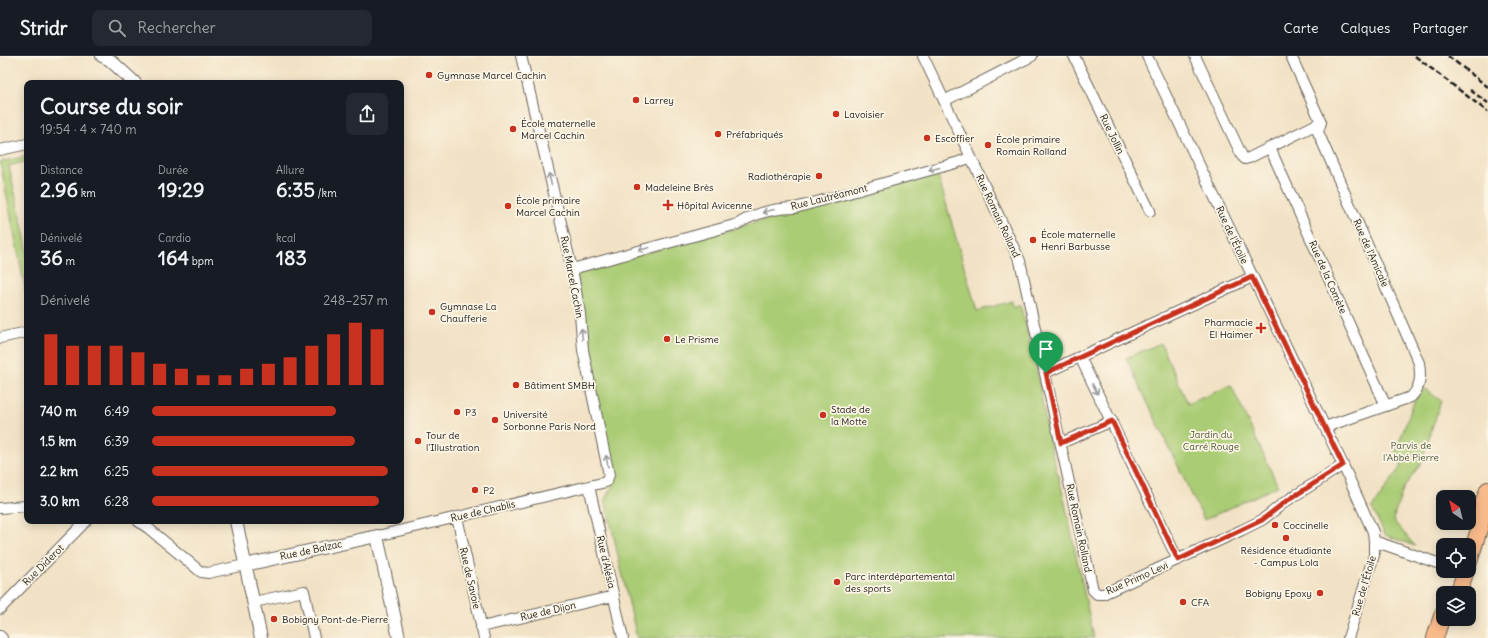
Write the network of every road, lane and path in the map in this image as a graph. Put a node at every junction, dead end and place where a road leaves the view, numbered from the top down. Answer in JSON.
{"nodes":[{"id":1,"x":521,"y":56,"type":"edge"},
{"id":2,"x":923,"y":56,"type":"edge"},
{"id":3,"x":1032,"y":56,"type":"edge"},
{"id":4,"x":1074,"y":56,"type":"edge"},
{"id":5,"x":1147,"y":56,"type":"edge"},
{"id":6,"x":1195,"y":56,"type":"edge"},
{"id":7,"x":1292,"y":56,"type":"edge"},
{"id":8,"x":107,"y":57,"type":"edge"},
{"id":9,"x":132,"y":80,"type":"edge"},
{"id":10,"x":944,"y":101,"type":"junction"},
{"id":11,"x":1321,"y":122,"type":"junction"},
{"id":12,"x":24,"y":145,"type":"edge"},
{"id":13,"x":1270,"y":148,"type":"junction"},
{"id":14,"x":0,"y":150,"type":"edge"},
{"id":15,"x":971,"y":157,"type":"junction"},
{"id":16,"x":1150,"y":211,"type":"dead end"},
{"id":17,"x":572,"y":269,"type":"junction"},
{"id":18,"x":1252,"y":277,"type":"junction"},
{"id":19,"x":24,"y":333,"type":"edge"},
{"id":20,"x":0,"y":338,"type":"edge"},
{"id":21,"x":1080,"y":357,"type":"junction"},
{"id":22,"x":1046,"y":373,"type":"junction"},
{"id":23,"x":1386,"y":406,"type":"junction"},
{"id":24,"x":1112,"y":421,"type":"junction"},
{"id":25,"x":1325,"y":427,"type":"junction"},
{"id":26,"x":1061,"y":443,"type":"junction"},
{"id":27,"x":1343,"y":465,"type":"junction"},
{"id":28,"x":589,"y":486,"type":"junction"},
{"id":29,"x":1485,"y":497,"type":"edge"},
{"id":30,"x":24,"y":506,"type":"edge"},
{"id":31,"x":0,"y":508,"type":"edge"},
{"id":32,"x":457,"y":517,"type":"junction"},
{"id":33,"x":83,"y":524,"type":"edge"},
{"id":34,"x":142,"y":524,"type":"edge"},
{"id":35,"x":237,"y":524,"type":"edge"},
{"id":36,"x":377,"y":536,"type":"junction"},
{"id":37,"x":1468,"y":538,"type":"edge"},
{"id":38,"x":1476,"y":538,"type":"edge"},
{"id":39,"x":1374,"y":542,"type":"junction"},
{"id":40,"x":1178,"y":560,"type":"junction"},
{"id":41,"x":1436,"y":563,"type":"edge"},
{"id":42,"x":245,"y":564,"type":"junction"},
{"id":43,"x":1097,"y":594,"type":"joint"},
{"id":44,"x":614,"y":596,"type":"junction"},
{"id":45,"x":254,"y":602,"type":"junction"},
{"id":46,"x":0,"y":610,"type":"edge"},
{"id":47,"x":1439,"y":626,"type":"edge"},
{"id":48,"x":1446,"y":626,"type":"edge"},
{"id":49,"x":482,"y":627,"type":"junction"},
{"id":50,"x":261,"y":638,"type":"edge"},
{"id":51,"x":314,"y":638,"type":"edge"},
{"id":52,"x":399,"y":638,"type":"edge"},
{"id":53,"x":484,"y":638,"type":"edge"},
{"id":54,"x":623,"y":638,"type":"edge"},
{"id":55,"x":1348,"y":638,"type":"edge"},
{"id":56,"x":1435,"y":638,"type":"edge"},
{"id":57,"x":1442,"y":638,"type":"edge"}],
"edges":[{"from":17,"to":1,"type":"street","name":"Rue Marcel Cachin","one_way":true},
{"from":2,"to":10,"type":"street","name":"Rue Romain Rolland"},
{"from":3,"to":10,"type":"street"},
{"from":4,"to":16,"type":"street","name":"Rue Jollin"},
{"from":5,"to":18,"type":"street","name":"Rue de l'Étoile"},
{"from":6,"to":13,"type":"street"},
{"from":7,"to":11,"type":"street"},
{"from":8,"to":9,"type":"street"},
{"from":10,"to":15,"type":"street","name":"Rue Romain Rolland"},
{"from":11,"to":13,"type":"street"},
{"from":11,"to":23,"type":"street","name":"Rue de l'Amicale"},
{"from":12,"to":14,"type":"street"},
{"from":13,"to":23,"type":"street","name":"Rue de la Comète"},
{"from":15,"to":17,"type":"street","name":"Rue Lautréamont","one_way":true},
{"from":15,"to":22,"type":"street","name":"Rue Romain Rolland"},
{"from":28,"to":17,"type":"street","name":"Rue Marcel Cachin","one_way":true},
{"from":18,"to":21,"type":"street"},
{"from":18,"to":25,"type":"street","name":"Rue de l'Étoile"},
{"from":19,"to":20,"type":"street"},
{"from":21,"to":22,"type":"street"},
{"from":21,"to":24,"type":"street","one_way":true},
{"from":22,"to":26,"type":"street","name":"Rue Romain Rolland"},
{"from":23,"to":25,"type":"street"},
{"from":24,"to":26,"type":"street"},
{"from":24,"to":40,"type":"street"},
{"from":25,"to":27,"type":"street","name":"Rue de l'Étoile"},
{"from":26,"to":43,"type":"street","name":"Rue Romain Rolland"},
{"from":27,"to":39,"type":"street","name":"Rue de l'Étoile"},
{"from":27,"to":40,"type":"street","name":"Rue Primo Levi"},
{"from":28,"to":32,"type":"street","name":"Rue de Chablis"},
{"from":28,"to":44,"type":"street","name":"Rue d'Alésia"},
{"from":29,"to":37,"type":"main road"},
{"from":29,"to":38,"type":"main road"},
{"from":30,"to":31,"type":"street"},
{"from":32,"to":36,"type":"street","name":"Rue de Chablis"},
{"from":32,"to":49,"type":"street","name":"Rue de Savoie"},
{"from":33,"to":46,"type":"street","name":"Rue Diderot"},
{"from":34,"to":42,"type":"street"},
{"from":35,"to":42,"type":"street"},
{"from":36,"to":42,"type":"street","name":"Rue de Balzac"},
{"from":36,"to":52,"type":"street"},
{"from":39,"to":41,"type":"street"},
{"from":39,"to":55,"type":"street","name":"Rue de l'Étoile"},
{"from":40,"to":43,"type":"street","name":"Rue Primo Levi"},
{"from":42,"to":45,"type":"street"},
{"from":44,"to":49,"type":"street","name":"Rue de Dijon"},
{"from":44,"to":54,"type":"street","name":"Rue d'Alésia"},
{"from":45,"to":50,"type":"street"},
{"from":45,"to":51,"type":"street"},
{"from":47,"to":56,"type":"main road"},
{"from":48,"to":57,"type":"main road"},
{"from":49,"to":53,"type":"street","name":"Rue de Savoie"}]}
